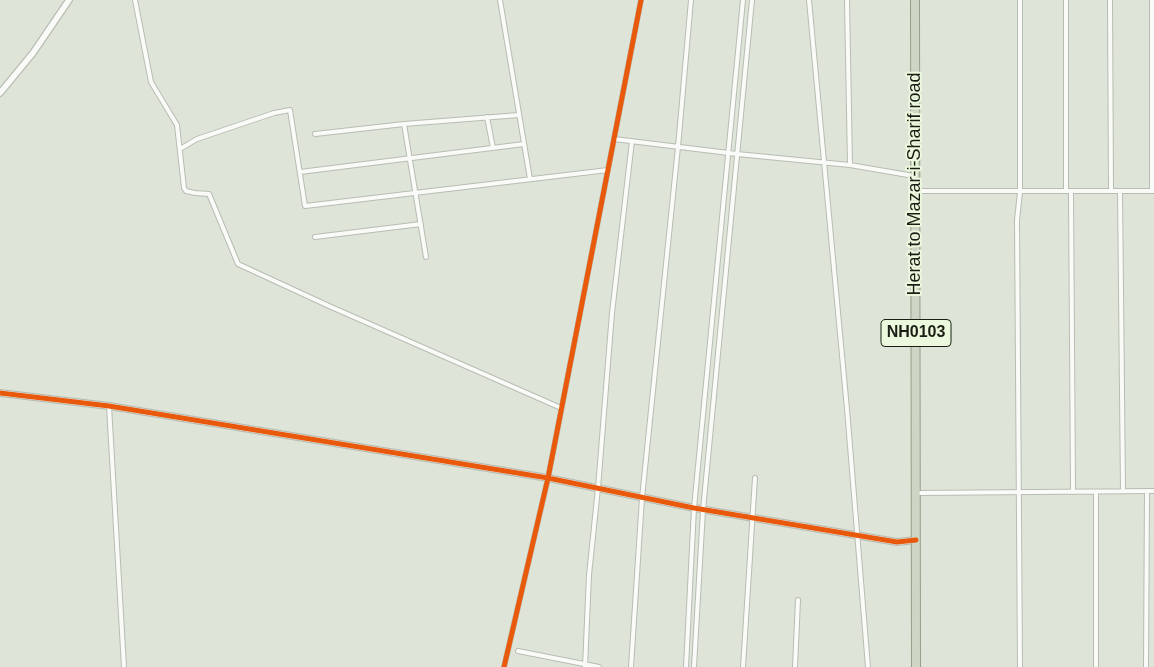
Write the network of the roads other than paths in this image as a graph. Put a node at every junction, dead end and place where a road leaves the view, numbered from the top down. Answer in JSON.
{"nodes":[{"id":1,"x":70,"y":0,"type":"edge"},
{"id":2,"x":135,"y":0,"type":"edge"},
{"id":3,"x":500,"y":0,"type":"edge"},
{"id":4,"x":641,"y":0,"type":"edge"},
{"id":5,"x":691,"y":0,"type":"edge"},
{"id":6,"x":743,"y":0,"type":"edge"},
{"id":7,"x":752,"y":0,"type":"edge"},
{"id":8,"x":809,"y":0,"type":"edge"},
{"id":9,"x":847,"y":0,"type":"edge"},
{"id":10,"x":915,"y":0,"type":"edge"},
{"id":11,"x":1020,"y":0,"type":"edge"},
{"id":12,"x":1066,"y":0,"type":"edge"},
{"id":13,"x":1110,"y":0,"type":"edge"},
{"id":14,"x":1152,"y":0,"type":"edge"},
{"id":15,"x":0,"y":93,"type":"edge"},
{"id":16,"x":519,"y":115,"type":"junction"},
{"id":17,"x":487,"y":117,"type":"junction"},
{"id":18,"x":404,"y":124,"type":"junction"},
{"id":19,"x":315,"y":134,"type":"dead end"},
{"id":20,"x":614,"y":139,"type":"junction"},
{"id":21,"x":632,"y":141,"type":"junction"},
{"id":22,"x":524,"y":144,"type":"junction"},
{"id":23,"x":678,"y":147,"type":"junction"},
{"id":24,"x":494,"y":148,"type":"junction"},
{"id":25,"x":180,"y":149,"type":"junction"},
{"id":26,"x":728,"y":153,"type":"junction"},
{"id":27,"x":737,"y":154,"type":"junction"},
{"id":28,"x":410,"y":158,"type":"junction"},
{"id":29,"x":823,"y":162,"type":"junction"},
{"id":30,"x":850,"y":165,"type":"junction"},
{"id":31,"x":608,"y":170,"type":"junction"},
{"id":32,"x":300,"y":172,"type":"junction"},
{"id":33,"x":915,"y":176,"type":"junction"},
{"id":34,"x":530,"y":179,"type":"junction"},
{"id":35,"x":915,"y":191,"type":"junction"},
{"id":36,"x":1111,"y":191,"type":"junction"},
{"id":37,"x":1120,"y":191,"type":"junction"},
{"id":38,"x":1153,"y":191,"type":"edge"},
{"id":39,"x":1020,"y":192,"type":"junction"},
{"id":40,"x":1069,"y":192,"type":"junction"},
{"id":41,"x":416,"y":193,"type":"junction"},
{"id":42,"x":421,"y":224,"type":"junction"},
{"id":43,"x":315,"y":236,"type":"dead end"},
{"id":44,"x":426,"y":257,"type":"dead end"},
{"id":45,"x":0,"y":393,"type":"edge"},
{"id":46,"x":109,"y":406,"type":"junction"},
{"id":47,"x":561,"y":408,"type":"junction"},
{"id":48,"x":548,"y":478,"type":"junction"},
{"id":49,"x":754,"y":478,"type":"dead end"},
{"id":50,"x":598,"y":488,"type":"junction"},
{"id":51,"x":1147,"y":491,"type":"junction"},
{"id":52,"x":1154,"y":491,"type":"edge"},
{"id":53,"x":1019,"y":492,"type":"junction"},
{"id":54,"x":1073,"y":492,"type":"junction"},
{"id":55,"x":1096,"y":492,"type":"junction"},
{"id":56,"x":1123,"y":492,"type":"junction"},
{"id":57,"x":916,"y":493,"type":"junction"},
{"id":58,"x":642,"y":498,"type":"junction"},
{"id":59,"x":694,"y":508,"type":"junction"},
{"id":60,"x":703,"y":510,"type":"junction"},
{"id":61,"x":752,"y":518,"type":"junction"},
{"id":62,"x":856,"y":535,"type":"junction"},
{"id":63,"x":916,"y":540,"type":"junction"},
{"id":64,"x":798,"y":600,"type":"dead end"},
{"id":65,"x":518,"y":651,"type":"dead end"},
{"id":66,"x":585,"y":665,"type":"edge"},
{"id":67,"x":124,"y":667,"type":"edge"},
{"id":68,"x":504,"y":667,"type":"edge"},
{"id":69,"x":599,"y":667,"type":"edge"},
{"id":70,"x":631,"y":667,"type":"edge"},
{"id":71,"x":686,"y":667,"type":"edge"},
{"id":72,"x":694,"y":667,"type":"edge"},
{"id":73,"x":743,"y":667,"type":"edge"},
{"id":74,"x":795,"y":667,"type":"edge"},
{"id":75,"x":868,"y":667,"type":"edge"},
{"id":76,"x":916,"y":667,"type":"edge"},
{"id":77,"x":1020,"y":667,"type":"edge"},
{"id":78,"x":1096,"y":667,"type":"edge"},
{"id":79,"x":1146,"y":667,"type":"edge"}],
"edges":[{"from":1,"to":15,"type":"street"},
{"from":2,"to":25,"type":"street"},
{"from":3,"to":16,"type":"street"},
{"from":4,"to":20,"type":"street"},
{"from":5,"to":23,"type":"street"},
{"from":6,"to":26,"type":"street"},
{"from":7,"to":27,"type":"street"},
{"from":8,"to":29,"type":"street"},
{"from":9,"to":30,"type":"street"},
{"from":10,"to":33,"type":"highway","name":"Herat to Mazar-i-Sharif road","number":"NH0103"},
{"from":11,"to":39,"type":"street"},
{"from":12,"to":40,"type":"street"},
{"from":13,"to":36,"type":"street"},
{"from":14,"to":38,"type":"street"},
{"from":16,"to":17,"type":"street"},
{"from":16,"to":22,"type":"street"},
{"from":17,"to":18,"type":"street"},
{"from":17,"to":24,"type":"street"},
{"from":18,"to":19,"type":"street"},
{"from":18,"to":28,"type":"street"},
{"from":20,"to":21,"type":"street"},
{"from":20,"to":31,"type":"street"},
{"from":21,"to":23,"type":"street"},
{"from":21,"to":50,"type":"street"},
{"from":22,"to":24,"type":"street"},
{"from":22,"to":34,"type":"street"},
{"from":23,"to":26,"type":"street"},
{"from":23,"to":58,"type":"street"},
{"from":24,"to":28,"type":"street"},
{"from":25,"to":32,"type":"street"},
{"from":25,"to":47,"type":"street"},
{"from":26,"to":27,"type":"street"},
{"from":26,"to":59,"type":"street"},
{"from":27,"to":29,"type":"street"},
{"from":27,"to":60,"type":"street"},
{"from":28,"to":32,"type":"street"},
{"from":28,"to":41,"type":"street"},
{"from":29,"to":30,"type":"street"},
{"from":29,"to":62,"type":"street"},
{"from":30,"to":33,"type":"street"},
{"from":31,"to":34,"type":"street"},
{"from":31,"to":47,"type":"street"},
{"from":32,"to":41,"type":"street"},
{"from":33,"to":35,"type":"highway","name":"Herat to Mazar-i-Sharif road","number":"NH0103"},
{"from":34,"to":41,"type":"street"},
{"from":35,"to":39,"type":"street"},
{"from":35,"to":57,"type":"highway","name":"Herat to Mazar-i-Sharif road","number":"NH0103"},
{"from":36,"to":37,"type":"street"},
{"from":36,"to":40,"type":"street"},
{"from":37,"to":38,"type":"street"},
{"from":37,"to":56,"type":"street"},
{"from":39,"to":40,"type":"street"},
{"from":39,"to":53,"type":"street"},
{"from":40,"to":54,"type":"street"},
{"from":41,"to":42,"type":"street"},
{"from":42,"to":43,"type":"street"},
{"from":42,"to":44,"type":"street"},
{"from":45,"to":46,"type":"street"},
{"from":46,"to":48,"type":"street"},
{"from":46,"to":67,"type":"street"},
{"from":47,"to":48,"type":"street"},
{"from":48,"to":50,"type":"street"},
{"from":48,"to":68,"type":"street"},
{"from":49,"to":61,"type":"street"},
{"from":50,"to":58,"type":"street"},
{"from":50,"to":66,"type":"street"},
{"from":51,"to":52,"type":"street"},
{"from":51,"to":56,"type":"street"},
{"from":51,"to":79,"type":"street"},
{"from":53,"to":54,"type":"street"},
{"from":53,"to":57,"type":"street"},
{"from":53,"to":77,"type":"street"},
{"from":54,"to":55,"type":"street"},
{"from":55,"to":56,"type":"street"},
{"from":55,"to":78,"type":"street"},
{"from":57,"to":63,"type":"highway","name":"Herat to Mazar-i-Sharif road","number":"NH0103"},
{"from":58,"to":59,"type":"street"},
{"from":58,"to":70,"type":"street"},
{"from":59,"to":60,"type":"street"},
{"from":59,"to":71,"type":"street"},
{"from":60,"to":61,"type":"street"},
{"from":60,"to":72,"type":"street"},
{"from":61,"to":62,"type":"street"},
{"from":61,"to":73,"type":"street"},
{"from":62,"to":63,"type":"street"},
{"from":62,"to":75,"type":"street"},
{"from":63,"to":76,"type":"highway","name":"Herat to Mazar-i-Sharif road","number":"NH0103"},
{"from":64,"to":74,"type":"street"},
{"from":65,"to":66,"type":"street"},
{"from":66,"to":69,"type":"street"}]}
